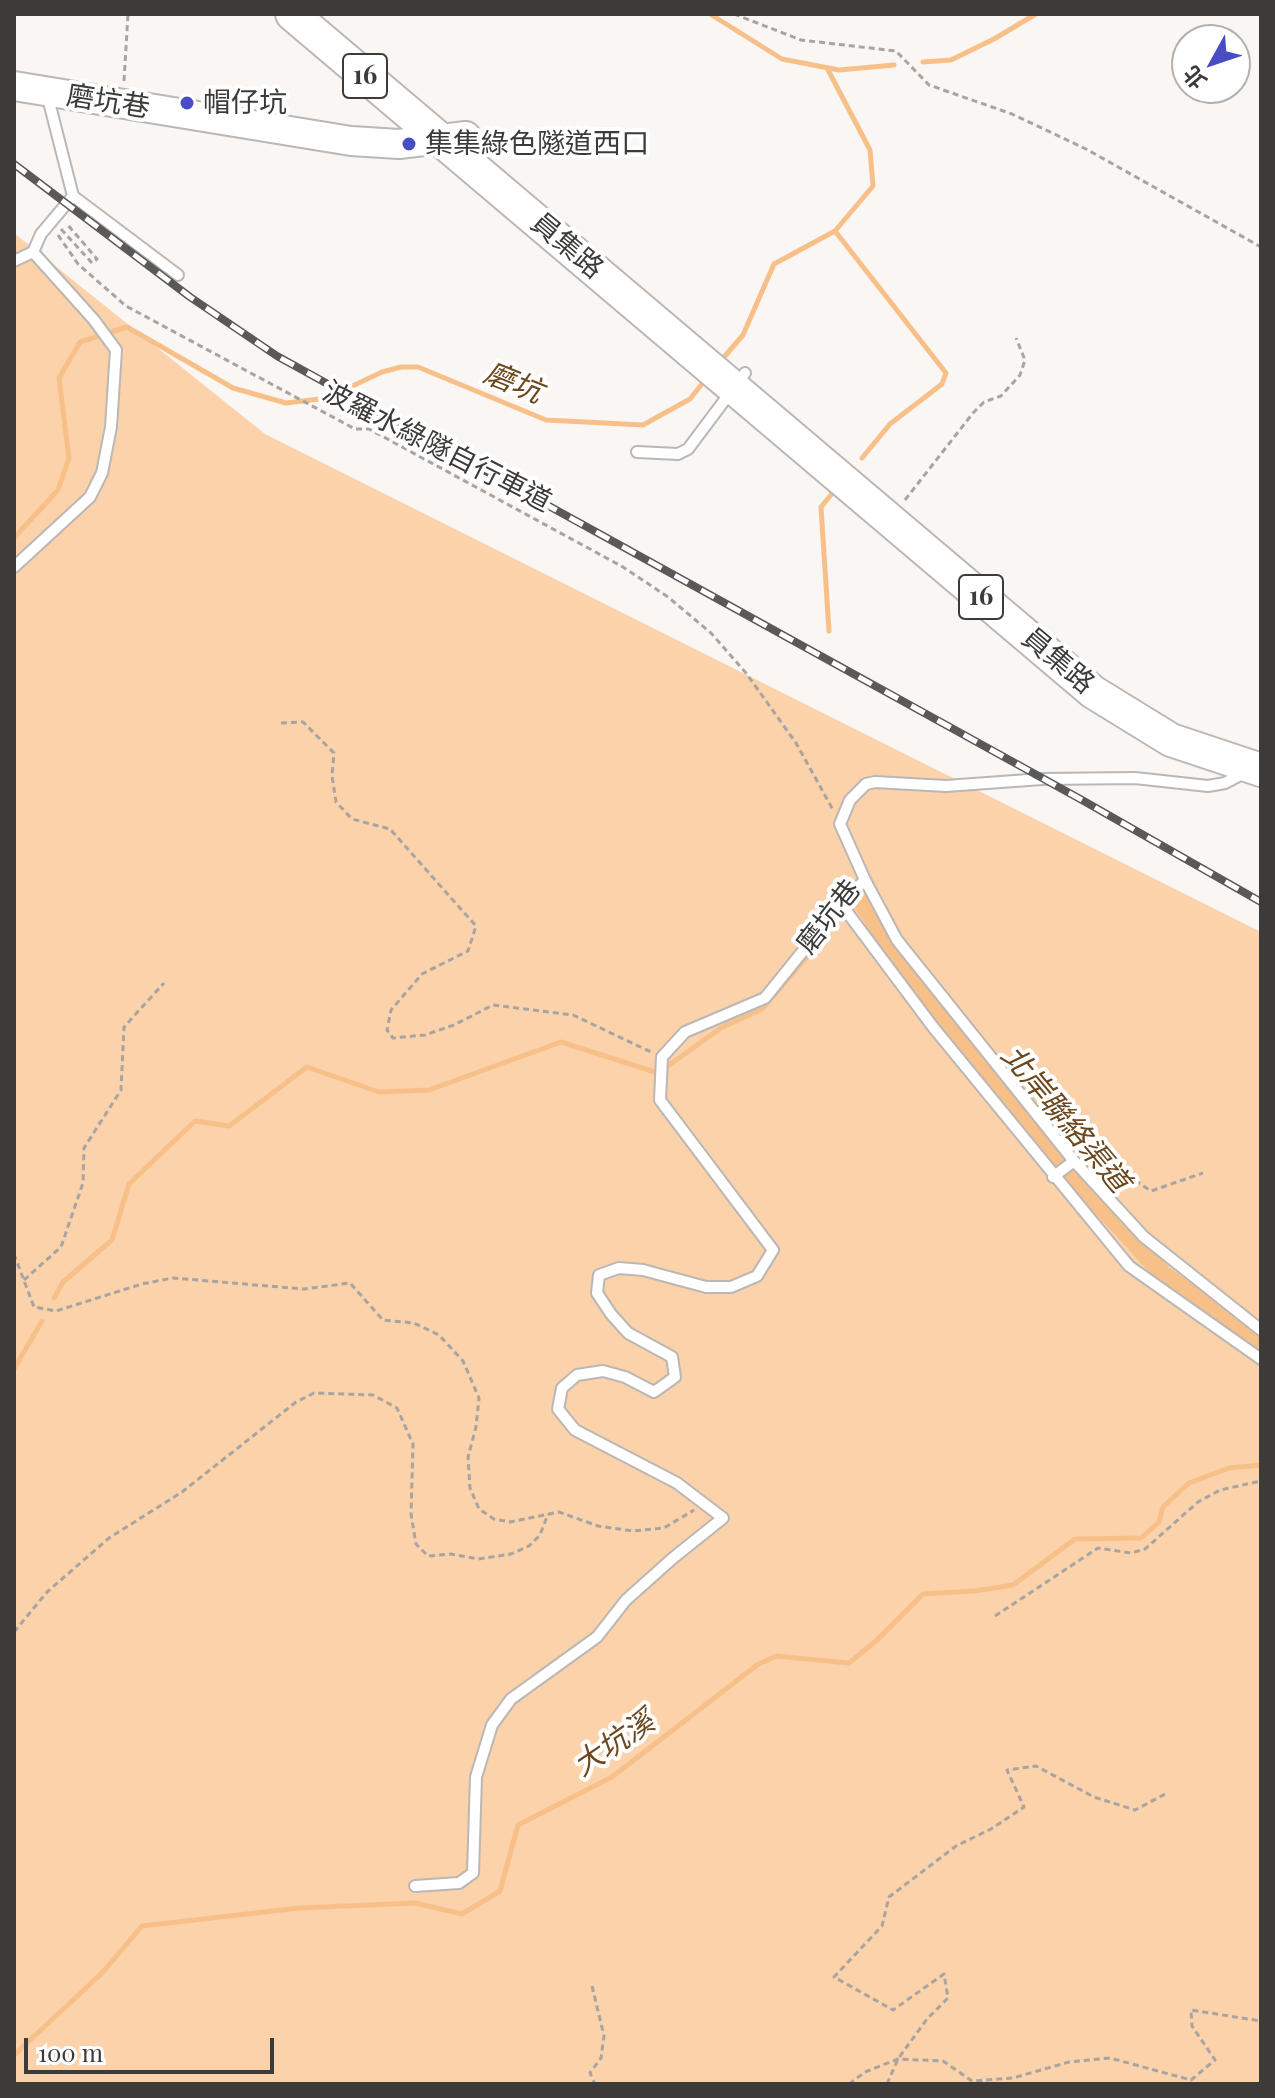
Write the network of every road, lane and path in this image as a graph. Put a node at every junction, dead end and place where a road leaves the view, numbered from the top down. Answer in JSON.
{"nodes":[{"id":1,"x":128,"y":14,"type":"edge"},
{"id":2,"x":292,"y":14,"type":"edge"},
{"id":3,"x":324,"y":14,"type":"edge"},
{"id":4,"x":734,"y":14,"type":"edge"},
{"id":5,"x":14,"y":86,"type":"edge"},
{"id":6,"x":46,"y":92,"type":"junction"},
{"id":7,"x":121,"y":104,"type":"junction"},
{"id":8,"x":452,"y":137,"type":"junction"},
{"id":9,"x":73,"y":196,"type":"junction"},
{"id":10,"x":59,"y":215,"type":"junction"},
{"id":11,"x":1261,"y":247,"type":"edge"},
{"id":12,"x":33,"y":252,"type":"junction"},
{"id":13,"x":14,"y":261,"type":"edge"},
{"id":14,"x":178,"y":275,"type":"dead end"},
{"id":15,"x":1016,"y":338,"type":"dead end"},
{"id":16,"x":739,"y":379,"type":"junction"},
{"id":17,"x":637,"y":452,"type":"dead end"},
{"id":18,"x":902,"y":504,"type":"junction"},
{"id":19,"x":14,"y":567,"type":"edge"},
{"id":20,"x":281,"y":723,"type":"dead end"},
{"id":21,"x":1258,"y":764,"type":"edge"},
{"id":22,"x":840,"y":824,"type":"junction"},
{"id":23,"x":865,"y":880,"type":"junction"},
{"id":24,"x":841,"y":904,"type":"junction"},
{"id":25,"x":164,"y":983,"type":"dead end"},
{"id":26,"x":662,"y":1058,"type":"junction"},
{"id":27,"x":1074,"y":1161,"type":"junction"},
{"id":28,"x":1203,"y":1173,"type":"dead end"},
{"id":29,"x":1053,"y":1177,"type":"junction"},
{"id":30,"x":14,"y":1254,"type":"edge"},
{"id":31,"x":24,"y":1280,"type":"junction"},
{"id":32,"x":1261,"y":1330,"type":"edge"},
{"id":33,"x":1261,"y":1359,"type":"edge"},
{"id":34,"x":1261,"y":1481,"type":"edge"},
{"id":35,"x":704,"y":1504,"type":"junction"},
{"id":36,"x":548,"y":1514,"type":"junction"},
{"id":37,"x":995,"y":1616,"type":"dead end"},
{"id":38,"x":14,"y":1632,"type":"edge"},
{"id":39,"x":1167,"y":1793,"type":"dead end"},
{"id":40,"x":415,"y":1886,"type":"dead end"},
{"id":41,"x":592,"y":1986,"type":"dead end"},
{"id":42,"x":1261,"y":2021,"type":"edge"},
{"id":43,"x":898,"y":2059,"type":"junction"},
{"id":44,"x":595,"y":2084,"type":"edge"},
{"id":45,"x":849,"y":2084,"type":"edge"},
{"id":46,"x":887,"y":2084,"type":"edge"}],
"edges":[{"from":1,"to":7,"type":"path"},
{"from":2,"to":8,"type":"main road","number":"16"},
{"from":3,"to":8,"type":"main road","number":"16"},
{"from":4,"to":11,"type":"path"},
{"from":5,"to":6,"type":"street","name":"磨坑巷"},
{"from":6,"to":7,"type":"street","name":"磨坑巷"},
{"from":6,"to":9,"type":"lane"},
{"from":7,"to":8,"type":"street","name":"磨坑巷"},
{"from":8,"to":16,"type":"main road","name":"員集路","number":"16"},
{"from":9,"to":10,"type":"lane"},
{"from":9,"to":14,"type":"lane"},
{"from":10,"to":12,"type":"lane"},
{"from":10,"to":22,"type":"path","name":"波羅水綠隧自行車道"},
{"from":12,"to":13,"type":"lane"},
{"from":12,"to":19,"type":"lane"},
{"from":15,"to":18,"type":"path"},
{"from":16,"to":17,"type":"lane"},
{"from":16,"to":18,"type":"main road","name":"員集路","number":"16"},
{"from":16,"to":21,"type":"main road","name":"員集路","number":"16"},
{"from":18,"to":21,"type":"main road","name":"員集路","number":"16"},
{"from":20,"to":26,"type":"path"},
{"from":21,"to":22,"type":"lane"},
{"from":22,"to":23,"type":"lane","name":"磨坑巷"},
{"from":23,"to":24,"type":"lane","name":"磨坑巷"},
{"from":23,"to":27,"type":"lane"},
{"from":24,"to":26,"type":"lane","name":"磨坑巷"},
{"from":24,"to":29,"type":"lane"},
{"from":25,"to":31,"type":"path"},
{"from":26,"to":35,"type":"lane"},
{"from":27,"to":28,"type":"path"},
{"from":27,"to":29,"type":"lane"},
{"from":27,"to":32,"type":"lane"},
{"from":29,"to":33,"type":"lane"},
{"from":30,"to":31,"type":"path"},
{"from":31,"to":36,"type":"path"},
{"from":34,"to":37,"type":"path"},
{"from":35,"to":36,"type":"path"},
{"from":35,"to":40,"type":"lane"},
{"from":36,"to":38,"type":"path"},
{"from":39,"to":43,"type":"path"},
{"from":41,"to":44,"type":"path"},
{"from":42,"to":43,"type":"path"},
{"from":43,"to":45,"type":"path"},
{"from":43,"to":46,"type":"path"}]}
